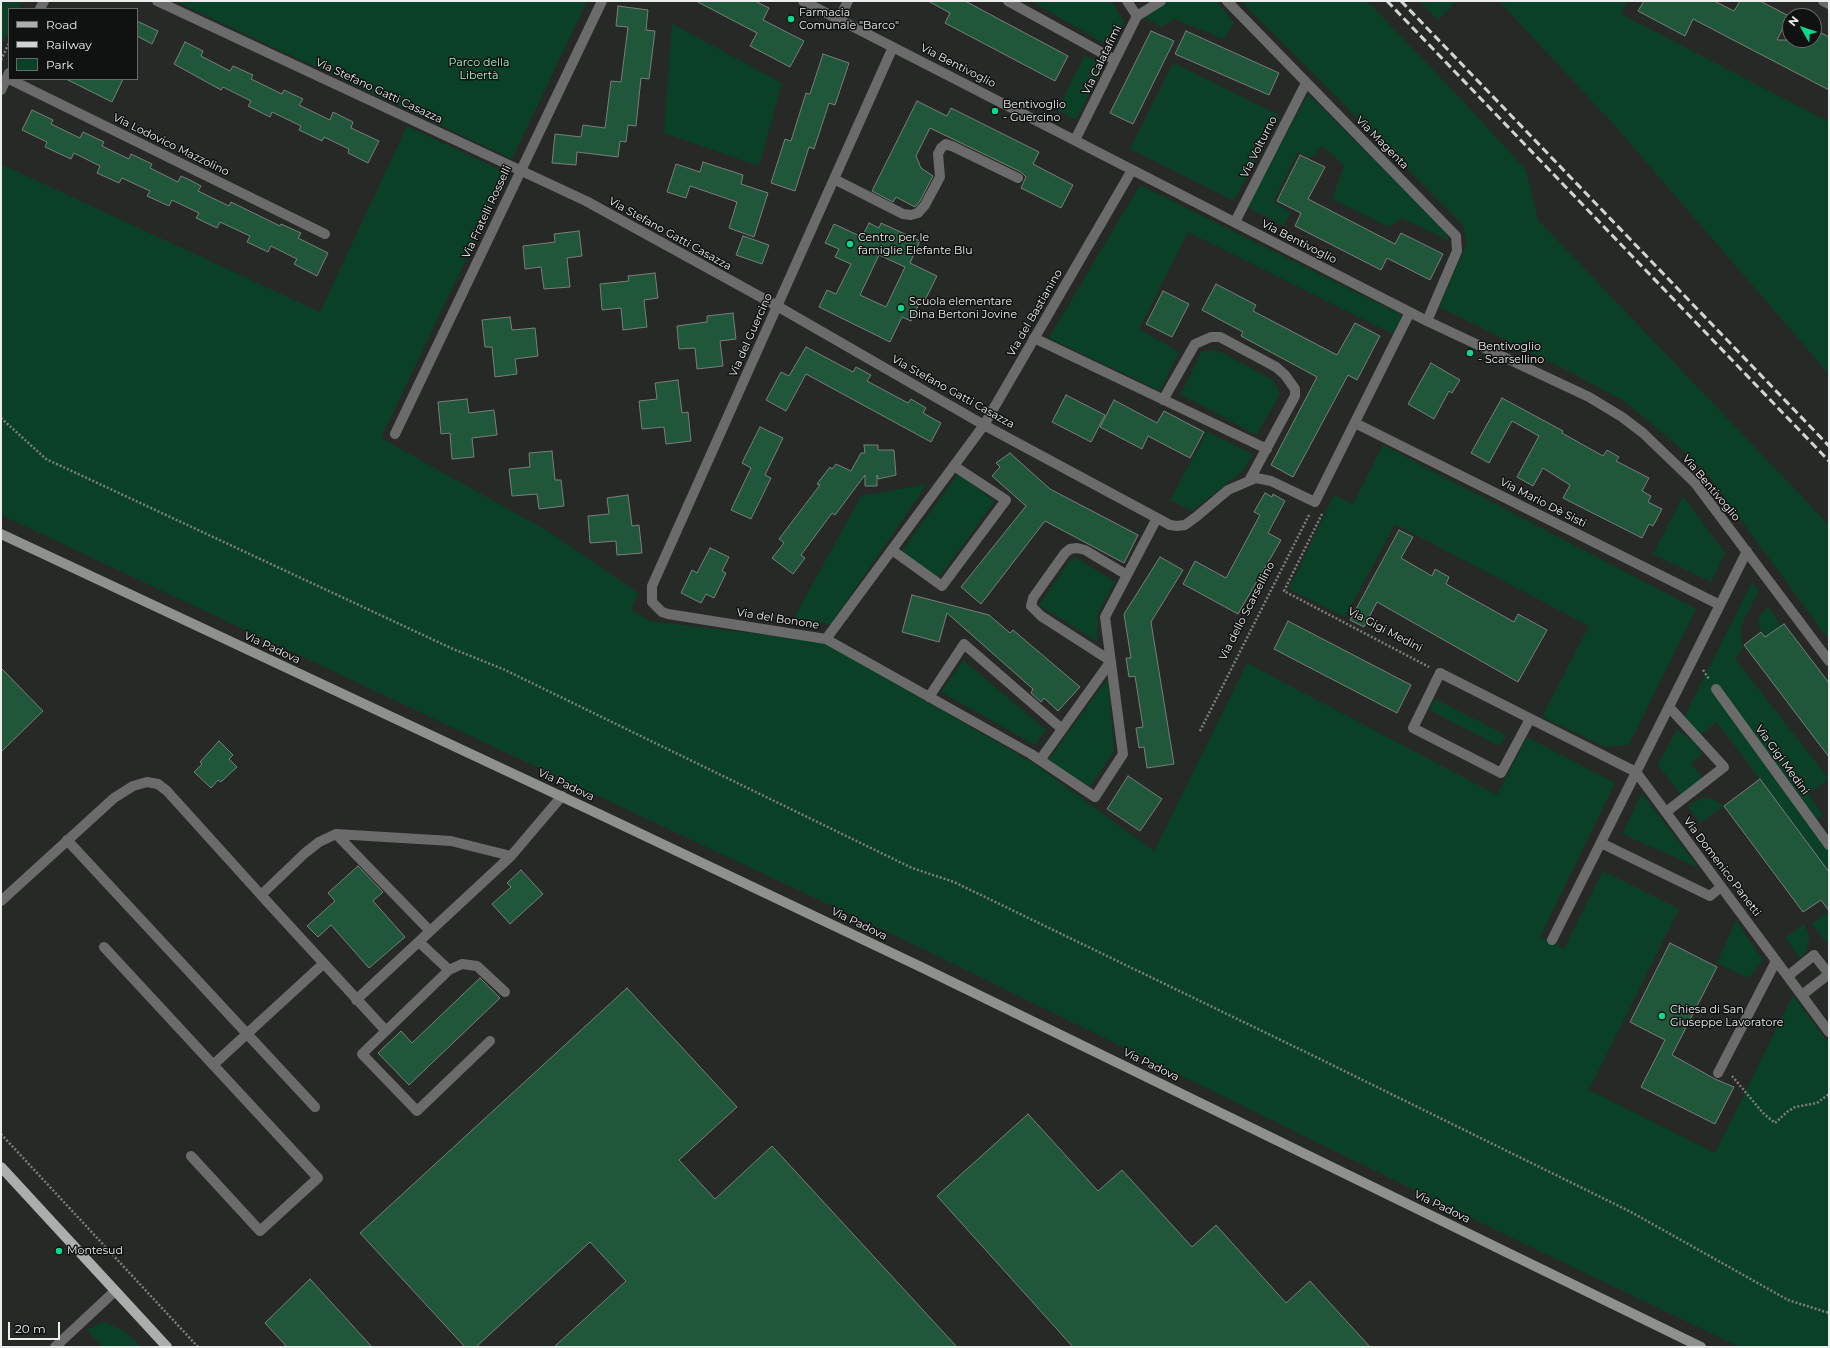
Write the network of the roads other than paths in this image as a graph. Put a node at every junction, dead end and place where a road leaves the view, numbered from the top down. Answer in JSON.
{"nodes":[{"id":1,"x":157,"y":1,"type":"edge"},
{"id":2,"x":602,"y":1,"type":"edge"},
{"id":3,"x":803,"y":1,"type":"edge"},
{"id":4,"x":848,"y":1,"type":"edge"},
{"id":5,"x":1008,"y":1,"type":"edge"},
{"id":6,"x":1127,"y":1,"type":"edge"},
{"id":7,"x":1161,"y":1,"type":"edge"},
{"id":8,"x":1227,"y":1,"type":"edge"},
{"id":9,"x":1822,"y":1,"type":"edge"},
{"id":10,"x":1829,"y":4,"type":"edge"},
{"id":11,"x":1137,"y":16,"type":"junction"},
{"id":12,"x":839,"y":19,"type":"junction"},
{"id":13,"x":893,"y":47,"type":"junction"},
{"id":14,"x":1115,"y":60,"type":"junction"},
{"id":15,"x":8,"y":75,"type":"edge"},
{"id":16,"x":18,"y":80,"type":"edge"},
{"id":17,"x":1306,"y":83,"type":"junction"},
{"id":18,"x":1,"y":90,"type":"edge"},
{"id":19,"x":1075,"y":140,"type":"junction"},
{"id":20,"x":520,"y":170,"type":"junction"},
{"id":21,"x":1132,"y":170,"type":"junction"},
{"id":22,"x":1018,"y":178,"type":"dead end"},
{"id":23,"x":834,"y":179,"type":"junction"},
{"id":24,"x":1234,"y":222,"type":"junction"},
{"id":25,"x":325,"y":234,"type":"dead end"},
{"id":26,"x":777,"y":306,"type":"junction"},
{"id":27,"x":1410,"y":312,"type":"junction"},
{"id":28,"x":1427,"y":321,"type":"junction"},
{"id":29,"x":1034,"y":338,"type":"junction"},
{"id":30,"x":1163,"y":400,"type":"junction"},
{"id":31,"x":1355,"y":423,"type":"junction"},
{"id":32,"x":984,"y":425,"type":"junction"},
{"id":33,"x":395,"y":434,"type":"dead end"},
{"id":34,"x":1267,"y":449,"type":"junction"},
{"id":35,"x":954,"y":466,"type":"junction"},
{"id":36,"x":1250,"y":479,"type":"junction"},
{"id":37,"x":1157,"y":518,"type":"junction"},
{"id":38,"x":1,"y":534,"type":"edge"},
{"id":39,"x":892,"y":550,"type":"junction"},
{"id":40,"x":1747,"y":551,"type":"junction"},
{"id":41,"x":1127,"y":575,"type":"junction"},
{"id":42,"x":1720,"y":605,"type":"junction"},
{"id":43,"x":681,"y":617,"type":"joint"},
{"id":44,"x":826,"y":639,"type":"junction"},
{"id":45,"x":1111,"y":661,"type":"junction"},
{"id":46,"x":1829,"y":661,"type":"edge"},
{"id":47,"x":1716,"y":689,"type":"road end"},
{"id":48,"x":929,"y":697,"type":"junction"},
{"id":49,"x":1669,"y":707,"type":"junction"},
{"id":50,"x":1530,"y":719,"type":"junction"},
{"id":51,"x":1062,"y":729,"type":"junction"},
{"id":52,"x":1040,"y":760,"type":"junction"},
{"id":53,"x":1636,"y":772,"type":"junction"},
{"id":54,"x":562,"y":796,"type":"junction"},
{"id":55,"x":1666,"y":812,"type":"junction"},
{"id":56,"x":336,"y":834,"type":"junction"},
{"id":57,"x":67,"y":840,"type":"junction"},
{"id":58,"x":1601,"y":843,"type":"junction"},
{"id":59,"x":1829,"y":845,"type":"edge"},
{"id":60,"x":512,"y":856,"type":"junction"},
{"id":61,"x":1721,"y":887,"type":"junction"},
{"id":62,"x":261,"y":895,"type":"junction"},
{"id":63,"x":1,"y":901,"type":"edge"},
{"id":64,"x":430,"y":931,"type":"junction"},
{"id":65,"x":1552,"y":940,"type":"dead end"},
{"id":66,"x":419,"y":942,"type":"junction"},
{"id":67,"x":104,"y":947,"type":"dead end"},
{"id":68,"x":1776,"y":961,"type":"junction"},
{"id":69,"x":323,"y":964,"type":"junction"},
{"id":70,"x":449,"y":970,"type":"junction"},
{"id":71,"x":1788,"y":976,"type":"junction"},
{"id":72,"x":505,"y":992,"type":"dead end"},
{"id":73,"x":1802,"y":995,"type":"junction"},
{"id":74,"x":356,"y":1000,"type":"junction"},
{"id":75,"x":386,"y":1031,"type":"junction"},
{"id":76,"x":1829,"y":1032,"type":"edge"},
{"id":77,"x":247,"y":1034,"type":"junction"},
{"id":78,"x":490,"y":1041,"type":"dead end"},
{"id":79,"x":213,"y":1065,"type":"junction"},
{"id":80,"x":1720,"y":1069,"type":"road end"},
{"id":81,"x":315,"y":1107,"type":"dead end"},
{"id":82,"x":191,"y":1156,"type":"dead end"},
{"id":83,"x":1,"y":1167,"type":"edge"},
{"id":84,"x":115,"y":1291,"type":"junction"},
{"id":85,"x":55,"y":1347,"type":"edge"},
{"id":86,"x":167,"y":1347,"type":"edge"},
{"id":87,"x":1701,"y":1347,"type":"edge"}],
"edges":[{"from":1,"to":20,"type":"street","name":"Via Stefano Gatti Casazza"},
{"from":2,"to":20,"type":"street","name":"Via Fratelli Rosselli"},
{"from":3,"to":12,"type":"street","name":"Via Bentivoglio"},
{"from":4,"to":12,"type":"street"},
{"from":5,"to":14,"type":"street"},
{"from":6,"to":11,"type":"street"},
{"from":7,"to":11,"type":"street"},
{"from":8,"to":17,"type":"street","name":"Via Magenta"},
{"from":9,"to":10,"type":"street"},
{"from":11,"to":14,"type":"street","name":"Via Calatafimi"},
{"from":12,"to":13,"type":"street","name":"Via Bentivoglio"},
{"from":13,"to":19,"type":"street","name":"Via Bentivoglio"},
{"from":13,"to":23,"type":"street","name":"Via del Guercino"},
{"from":14,"to":19,"type":"street","name":"Via Calatafimi"},
{"from":15,"to":18,"type":"street"},
{"from":16,"to":25,"type":"street","name":"Via Lodovico Mazzolino"},
{"from":17,"to":24,"type":"street","name":"Via Volturno"},
{"from":17,"to":28,"type":"street","name":"Via Magenta"},
{"from":19,"to":21,"type":"street","name":"Via Bentivoglio"},
{"from":20,"to":26,"type":"street","name":"Via Stefano Gatti Casazza"},
{"from":20,"to":33,"type":"street","name":"Via Fratelli Rosselli"},
{"from":21,"to":24,"type":"street","name":"Via Bentivoglio"},
{"from":21,"to":29,"type":"street","name":"Via del Bastianino"},
{"from":22,"to":23,"type":"street"},
{"from":23,"to":26,"type":"street","name":"Via del Guercino"},
{"from":24,"to":27,"type":"street","name":"Via Bentivoglio"},
{"from":26,"to":32,"type":"street","name":"Via Stefano Gatti Casazza"},
{"from":26,"to":43,"type":"street","name":"Via del Guercino"},
{"from":27,"to":28,"type":"street","name":"Via Bentivoglio"},
{"from":27,"to":31,"type":"street"},
{"from":28,"to":40,"type":"street","name":"Via Bentivoglio"},
{"from":29,"to":30,"type":"street"},
{"from":29,"to":32,"type":"street","name":"Via del Bastianino"},
{"from":30,"to":34,"type":"street"},
{"from":30,"to":34,"type":"street"},
{"from":31,"to":36,"type":"street"},
{"from":31,"to":42,"type":"street","name":"Via Mario Dè Sisti"},
{"from":32,"to":35,"type":"street","name":"Via del Bastianino"},
{"from":32,"to":37,"type":"street","name":"Via Stefano Gatti Casazza"},
{"from":34,"to":36,"type":"street"},
{"from":35,"to":39,"type":"street","name":"Via del Bastianino"},
{"from":35,"to":39,"type":"street"},
{"from":36,"to":37,"type":"street"},
{"from":37,"to":41,"type":"street"},
{"from":38,"to":54,"type":"main road","name":"Via Padova"},
{"from":39,"to":44,"type":"street","name":"Via del Bastianino"},
{"from":40,"to":42,"type":"street"},
{"from":40,"to":46,"type":"street","name":"Via Bentivoglio"},
{"from":41,"to":45,"type":"street"},
{"from":41,"to":45,"type":"street"},
{"from":42,"to":49,"type":"street"},
{"from":43,"to":44,"type":"street","name":"Via del Bonone"},
{"from":44,"to":48,"type":"street","name":"Via del Bonone"},
{"from":45,"to":51,"type":"street"},
{"from":45,"to":52,"type":"street","name":"Via del Bonone"},
{"from":47,"to":59,"type":"street","name":"Via Gigi Medini"},
{"from":48,"to":51,"type":"street"},
{"from":48,"to":52,"type":"street","name":"Via del Bonone"},
{"from":49,"to":53,"type":"street"},
{"from":49,"to":55,"type":"street"},
{"from":50,"to":50,"type":"street"},
{"from":50,"to":53,"type":"street"},
{"from":51,"to":52,"type":"street"},
{"from":53,"to":55,"type":"street","name":"Via Domenico Panetti"},
{"from":53,"to":58,"type":"street"},
{"from":54,"to":60,"type":"street"},
{"from":54,"to":87,"type":"main road","name":"Via Padova"},
{"from":55,"to":61,"type":"street","name":"Via Domenico Panetti"},
{"from":56,"to":60,"type":"street"},
{"from":56,"to":62,"type":"street"},
{"from":56,"to":64,"type":"street"},
{"from":57,"to":62,"type":"street"},
{"from":57,"to":63,"type":"street"},
{"from":57,"to":77,"type":"street"},
{"from":58,"to":61,"type":"street"},
{"from":58,"to":65,"type":"street"},
{"from":60,"to":64,"type":"street"},
{"from":61,"to":68,"type":"street","name":"Via Domenico Panetti"},
{"from":62,"to":69,"type":"street"},
{"from":64,"to":66,"type":"street"},
{"from":66,"to":70,"type":"street"},
{"from":66,"to":74,"type":"street"},
{"from":67,"to":79,"type":"street"},
{"from":68,"to":71,"type":"street","name":"Via Domenico Panetti"},
{"from":68,"to":80,"type":"street"},
{"from":69,"to":74,"type":"street"},
{"from":69,"to":77,"type":"street"},
{"from":70,"to":72,"type":"street"},
{"from":70,"to":75,"type":"street"},
{"from":71,"to":73,"type":"street","name":"Via Domenico Panetti"},
{"from":71,"to":73,"type":"street"},
{"from":73,"to":76,"type":"street","name":"Via Domenico Panetti"},
{"from":74,"to":75,"type":"street"},
{"from":75,"to":78,"type":"street"},
{"from":77,"to":79,"type":"street"},
{"from":77,"to":81,"type":"street"},
{"from":79,"to":82,"type":"street"},
{"from":83,"to":84,"type":"main road"},
{"from":84,"to":85,"type":"street"},
{"from":84,"to":86,"type":"main road"}]}
